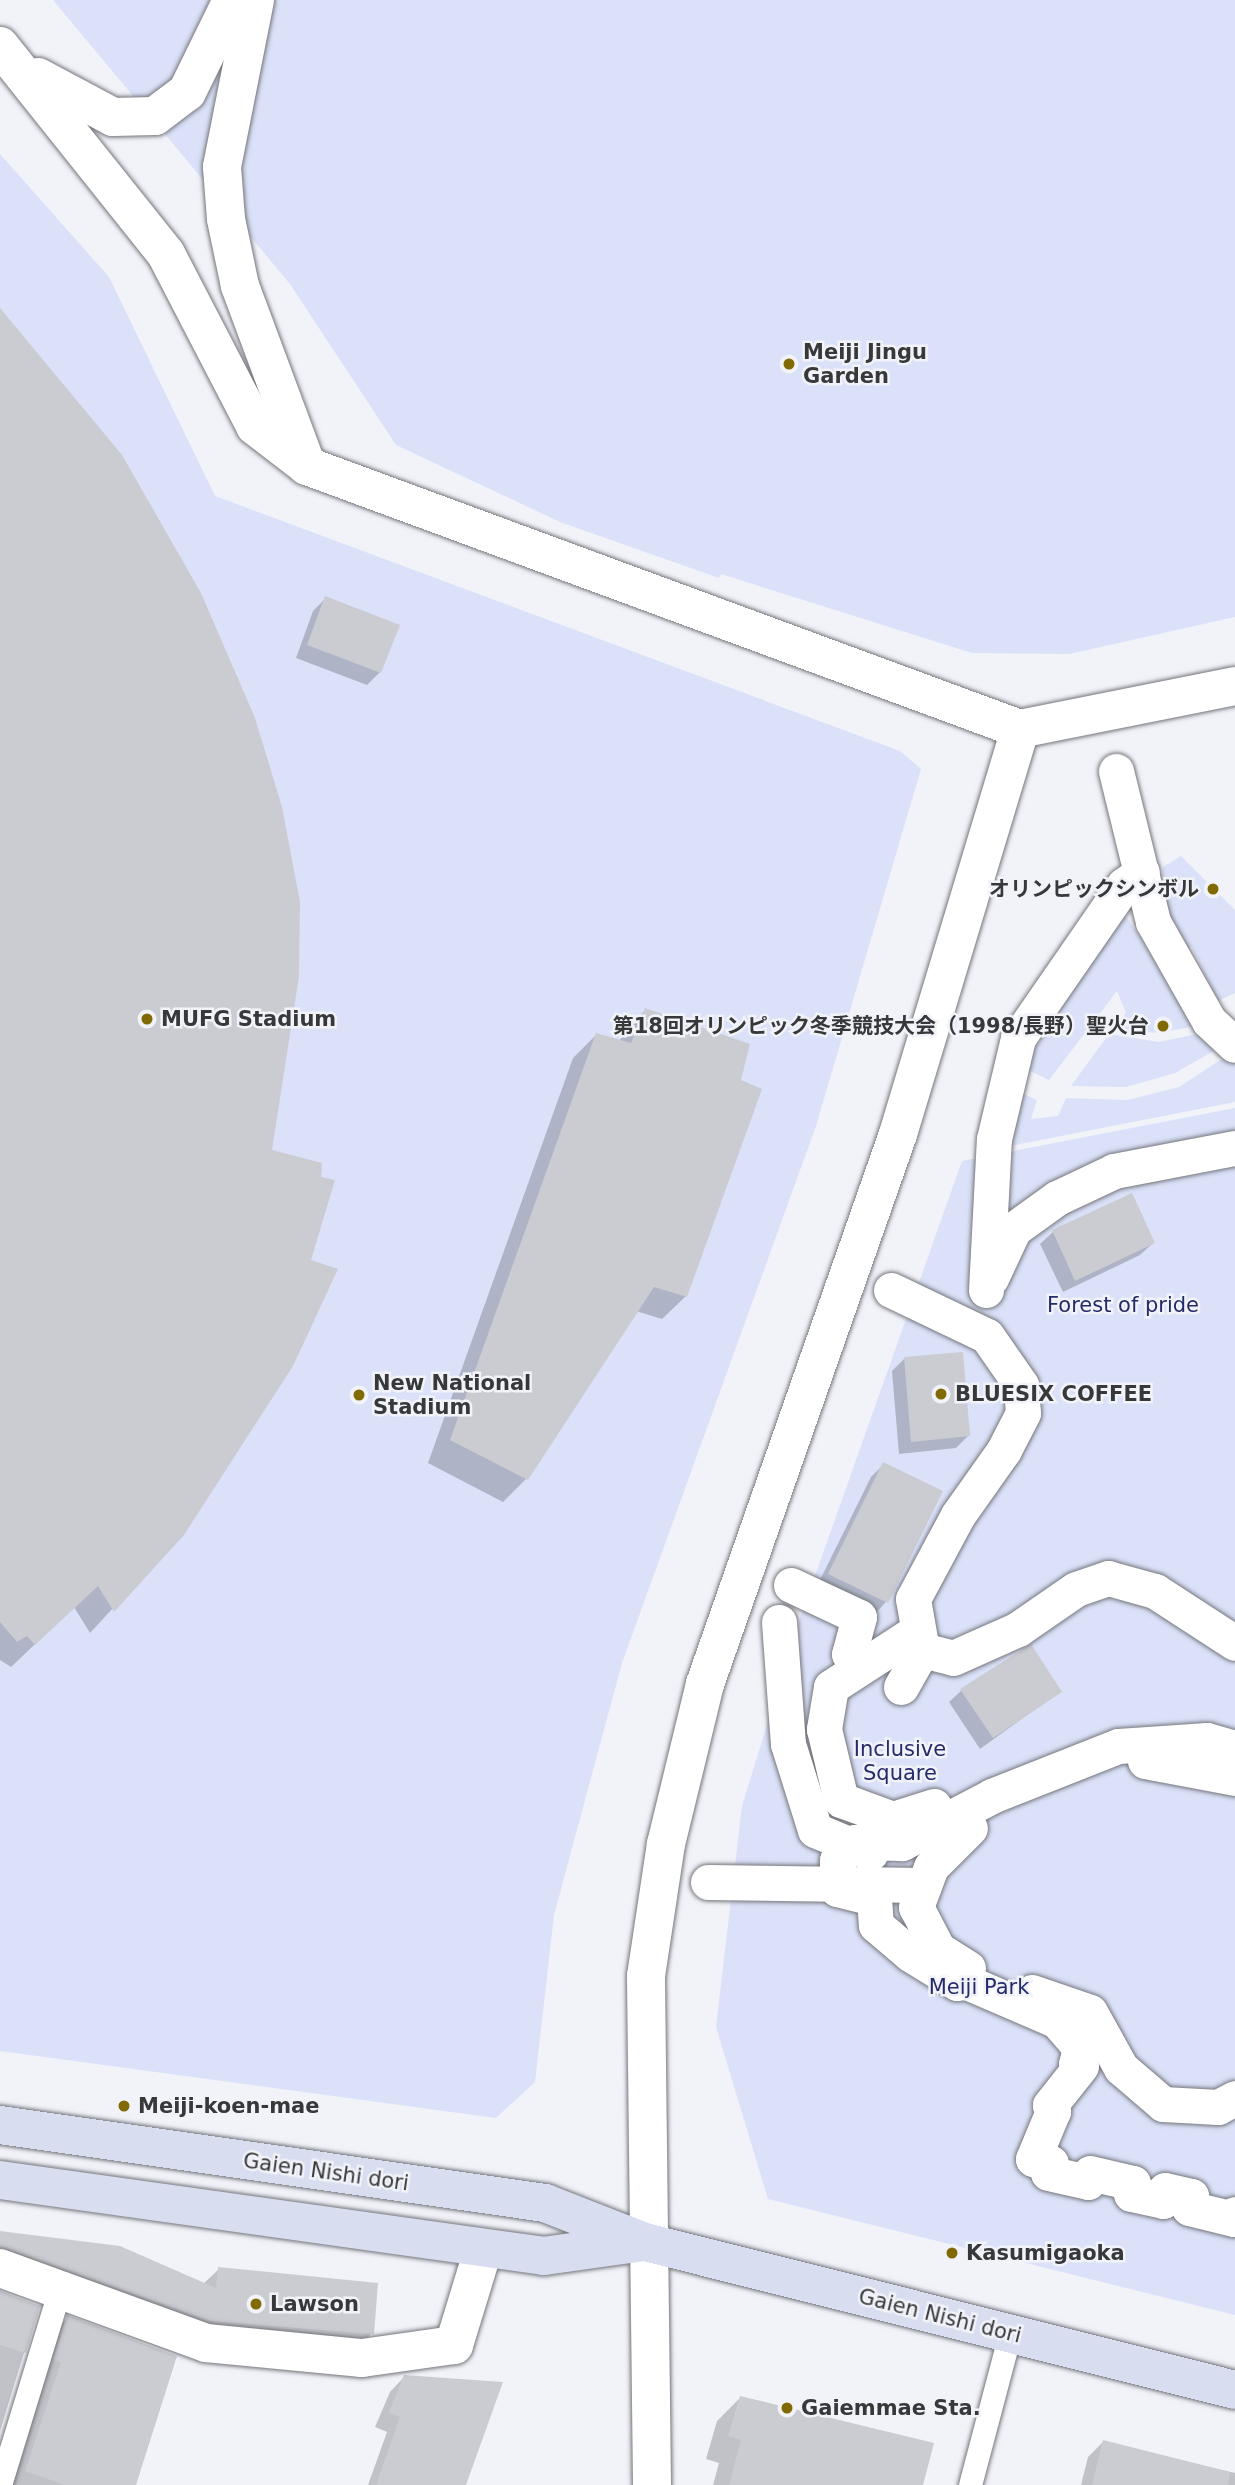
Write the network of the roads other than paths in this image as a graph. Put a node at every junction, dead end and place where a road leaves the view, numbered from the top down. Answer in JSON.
{"nodes":[{"id":1,"x":232,"y":0,"type":"edge"},
{"id":2,"x":255,"y":0,"type":"edge"},
{"id":3,"x":6,"y":53,"type":"edge"},
{"id":4,"x":307,"y":466,"type":"junction"},
{"id":5,"x":1235,"y":686,"type":"edge"},
{"id":6,"x":1020,"y":729,"type":"junction"},
{"id":7,"x":1116,"y":771,"type":"dead end"},
{"id":8,"x":1142,"y":872,"type":"junction"},
{"id":9,"x":1235,"y":1045,"type":"edge"},
{"id":10,"x":1235,"y":1148,"type":"edge"},
{"id":11,"x":891,"y":1290,"type":"dead end"},
{"id":12,"x":986,"y":1290,"type":"junction"},
{"id":13,"x":990,"y":1340,"type":"junction"},
{"id":14,"x":791,"y":1585,"type":"dead end"},
{"id":15,"x":779,"y":1622,"type":"dead end"},
{"id":16,"x":918,"y":1641,"type":"junction"},
{"id":17,"x":1235,"y":1643,"type":"edge"},
{"id":18,"x":867,"y":1661,"type":"junction"},
{"id":19,"x":901,"y":1687,"type":"dead end"},
{"id":20,"x":1235,"y":1748,"type":"edge"},
{"id":21,"x":1235,"y":1778,"type":"edge"},
{"id":22,"x":946,"y":1817,"type":"junction"},
{"id":23,"x":849,"y":1847,"type":"junction"},
{"id":24,"x":837,"y":1880,"type":"junction"},
{"id":25,"x":708,"y":1882,"type":"dead end"},
{"id":26,"x":924,"y":1885,"type":"junction"},
{"id":27,"x":1120,"y":2066,"type":"junction"},
{"id":28,"x":1235,"y":2098,"type":"edge"},
{"id":29,"x":1057,"y":2106,"type":"dead end"},
{"id":30,"x":0,"y":2125,"type":"edge"},
{"id":31,"x":0,"y":2180,"type":"edge"},
{"id":32,"x":1235,"y":2214,"type":"edge"},
{"id":33,"x":645,"y":2242,"type":"junction"},
{"id":34,"x":484,"y":2250,"type":"junction"},
{"id":35,"x":0,"y":2268,"type":"edge"},
{"id":36,"x":60,"y":2290,"type":"junction"},
{"id":37,"x":1010,"y":2334,"type":"junction"},
{"id":38,"x":1235,"y":2390,"type":"edge"},
{"id":39,"x":0,"y":2485,"type":"edge"},
{"id":40,"x":652,"y":2485,"type":"edge"},
{"id":41,"x":970,"y":2485,"type":"edge"}],
"edges":[{"from":1,"to":3,"type":"street"},
{"from":2,"to":4,"type":"street"},
{"from":3,"to":4,"type":"street"},
{"from":4,"to":6,"type":"street"},
{"from":5,"to":6,"type":"street"},
{"from":6,"to":33,"type":"street"},
{"from":7,"to":8,"type":"street"},
{"from":8,"to":9,"type":"street"},
{"from":8,"to":12,"type":"street"},
{"from":10,"to":12,"type":"street"},
{"from":11,"to":13,"type":"street"},
{"from":12,"to":13,"type":"street"},
{"from":13,"to":16,"type":"street"},
{"from":14,"to":18,"type":"street"},
{"from":15,"to":23,"type":"street"},
{"from":16,"to":17,"type":"street"},
{"from":16,"to":18,"type":"street"},
{"from":16,"to":19,"type":"street"},
{"from":18,"to":22,"type":"street"},
{"from":20,"to":22,"type":"street"},
{"from":21,"to":22,"type":"street"},
{"from":22,"to":23,"type":"street"},
{"from":22,"to":26,"type":"street"},
{"from":23,"to":24,"type":"street"},
{"from":24,"to":25,"type":"street"},
{"from":24,"to":26,"type":"street"},
{"from":24,"to":32,"type":"street"},
{"from":26,"to":27,"type":"street"},
{"from":27,"to":28,"type":"street"},
{"from":27,"to":29,"type":"street"},
{"from":30,"to":33,"type":"main road","name":"Gaien Nishi dori"},
{"from":31,"to":34,"type":"main road","name":"Gaien Nishi dori"},
{"from":33,"to":34,"type":"main road","name":"Gaien Nishi dori"},
{"from":33,"to":37,"type":"main road","name":"Gaien Nishi dori"},
{"from":33,"to":40,"type":"street"},
{"from":34,"to":36,"type":"street"},
{"from":35,"to":36,"type":"street"},
{"from":36,"to":39,"type":"lane"},
{"from":37,"to":38,"type":"main road","name":"Gaien Nishi dori"},
{"from":37,"to":41,"type":"lane"}]}
